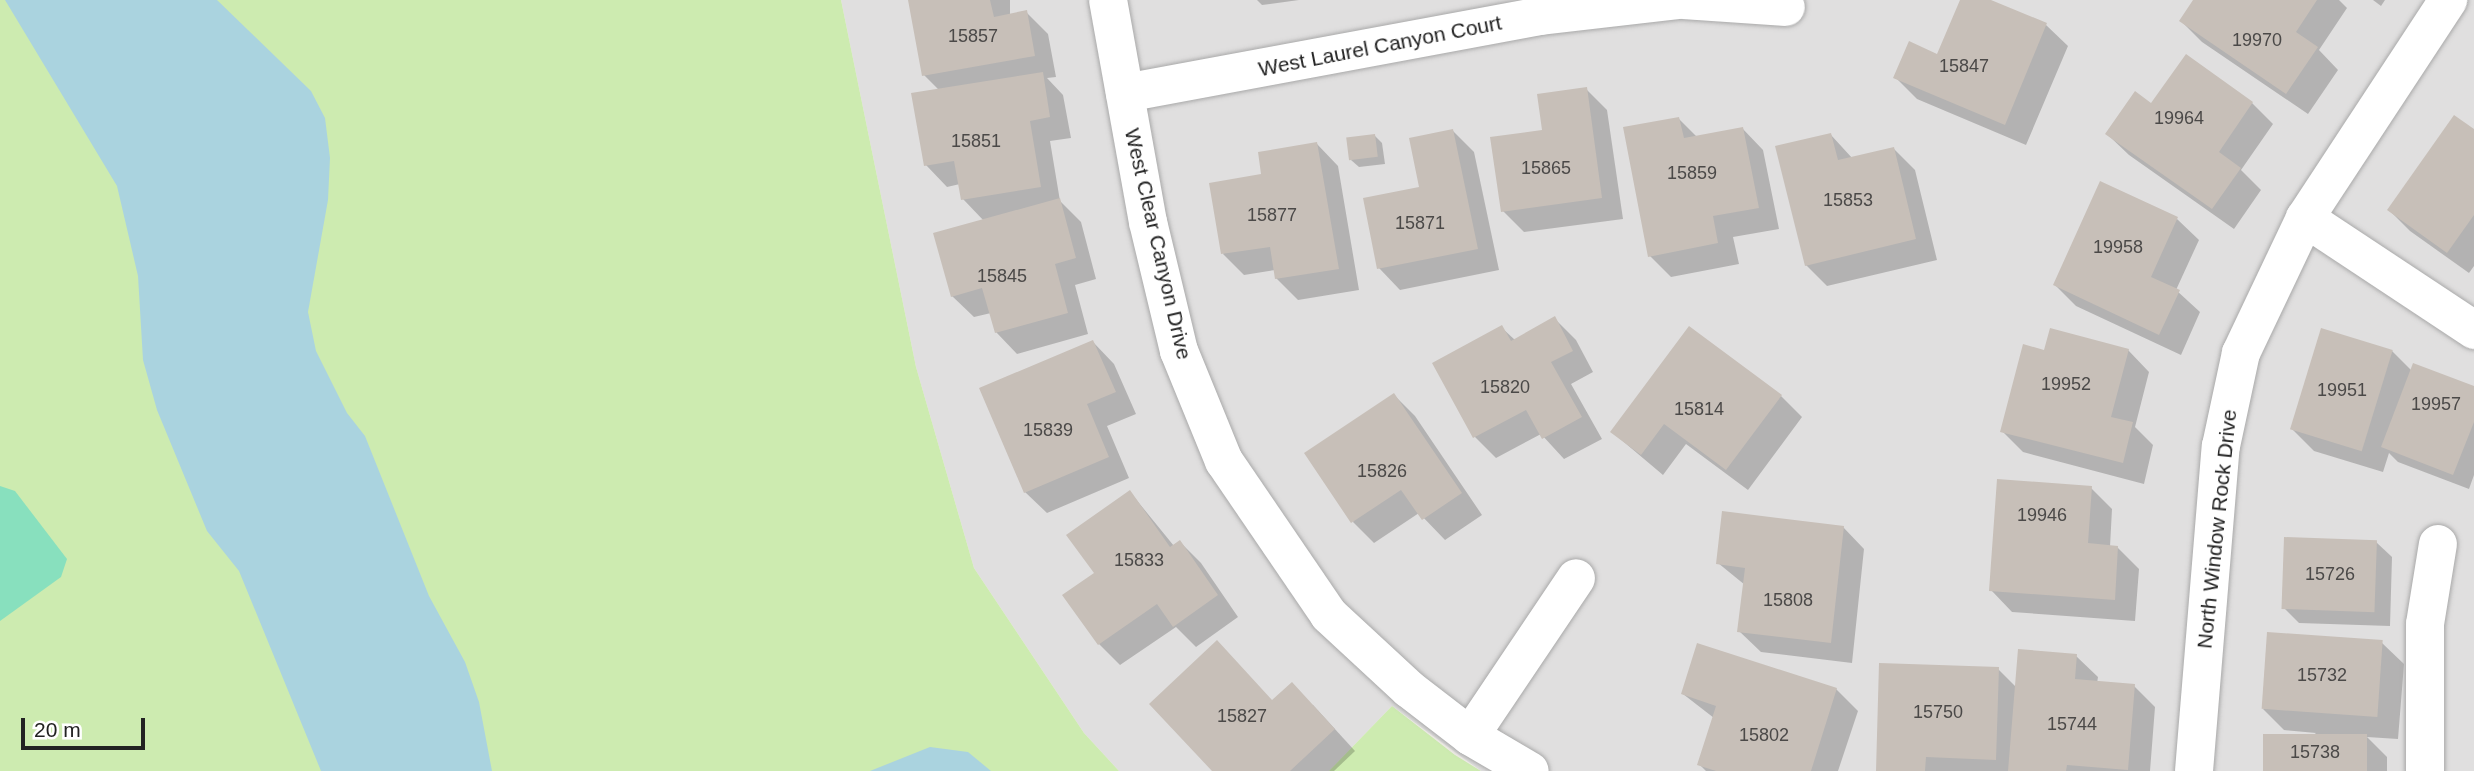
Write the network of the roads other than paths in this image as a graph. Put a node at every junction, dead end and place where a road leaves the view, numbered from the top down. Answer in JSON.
{"nodes":[{"id":1,"x":1108,"y":0,"type":"edge"},
{"id":2,"x":1678,"y":0,"type":"edge"},
{"id":3,"x":1684,"y":0,"type":"edge"},
{"id":4,"x":2448,"y":0,"type":"edge"},
{"id":5,"x":1786,"y":7,"type":"dead end"},
{"id":6,"x":1125,"y":93,"type":"junction"},
{"id":7,"x":2305,"y":218,"type":"junction"},
{"id":8,"x":2474,"y":330,"type":"edge"},
{"id":9,"x":2438,"y":544,"type":"dead end"},
{"id":10,"x":1576,"y":578,"type":"dead end"},
{"id":11,"x":1470,"y":736,"type":"junction"},
{"id":12,"x":1530,"y":771,"type":"edge"},
{"id":13,"x":2194,"y":771,"type":"edge"},
{"id":14,"x":2425,"y":771,"type":"edge"}],
"edges":[{"from":1,"to":6,"type":"street","name":"West Clear Canyon Drive"},
{"from":2,"to":6,"type":"street","name":"West Laurel Canyon Court"},
{"from":3,"to":5,"type":"street"},
{"from":4,"to":7,"type":"street","name":"North Window Rock Drive"},
{"from":6,"to":11,"type":"street","name":"West Clear Canyon Drive"},
{"from":7,"to":8,"type":"street"},
{"from":7,"to":13,"type":"street","name":"North Window Rock Drive"},
{"from":9,"to":14,"type":"street"},
{"from":10,"to":11,"type":"street"},
{"from":11,"to":12,"type":"street","name":"West Clear Canyon Drive"}]}
